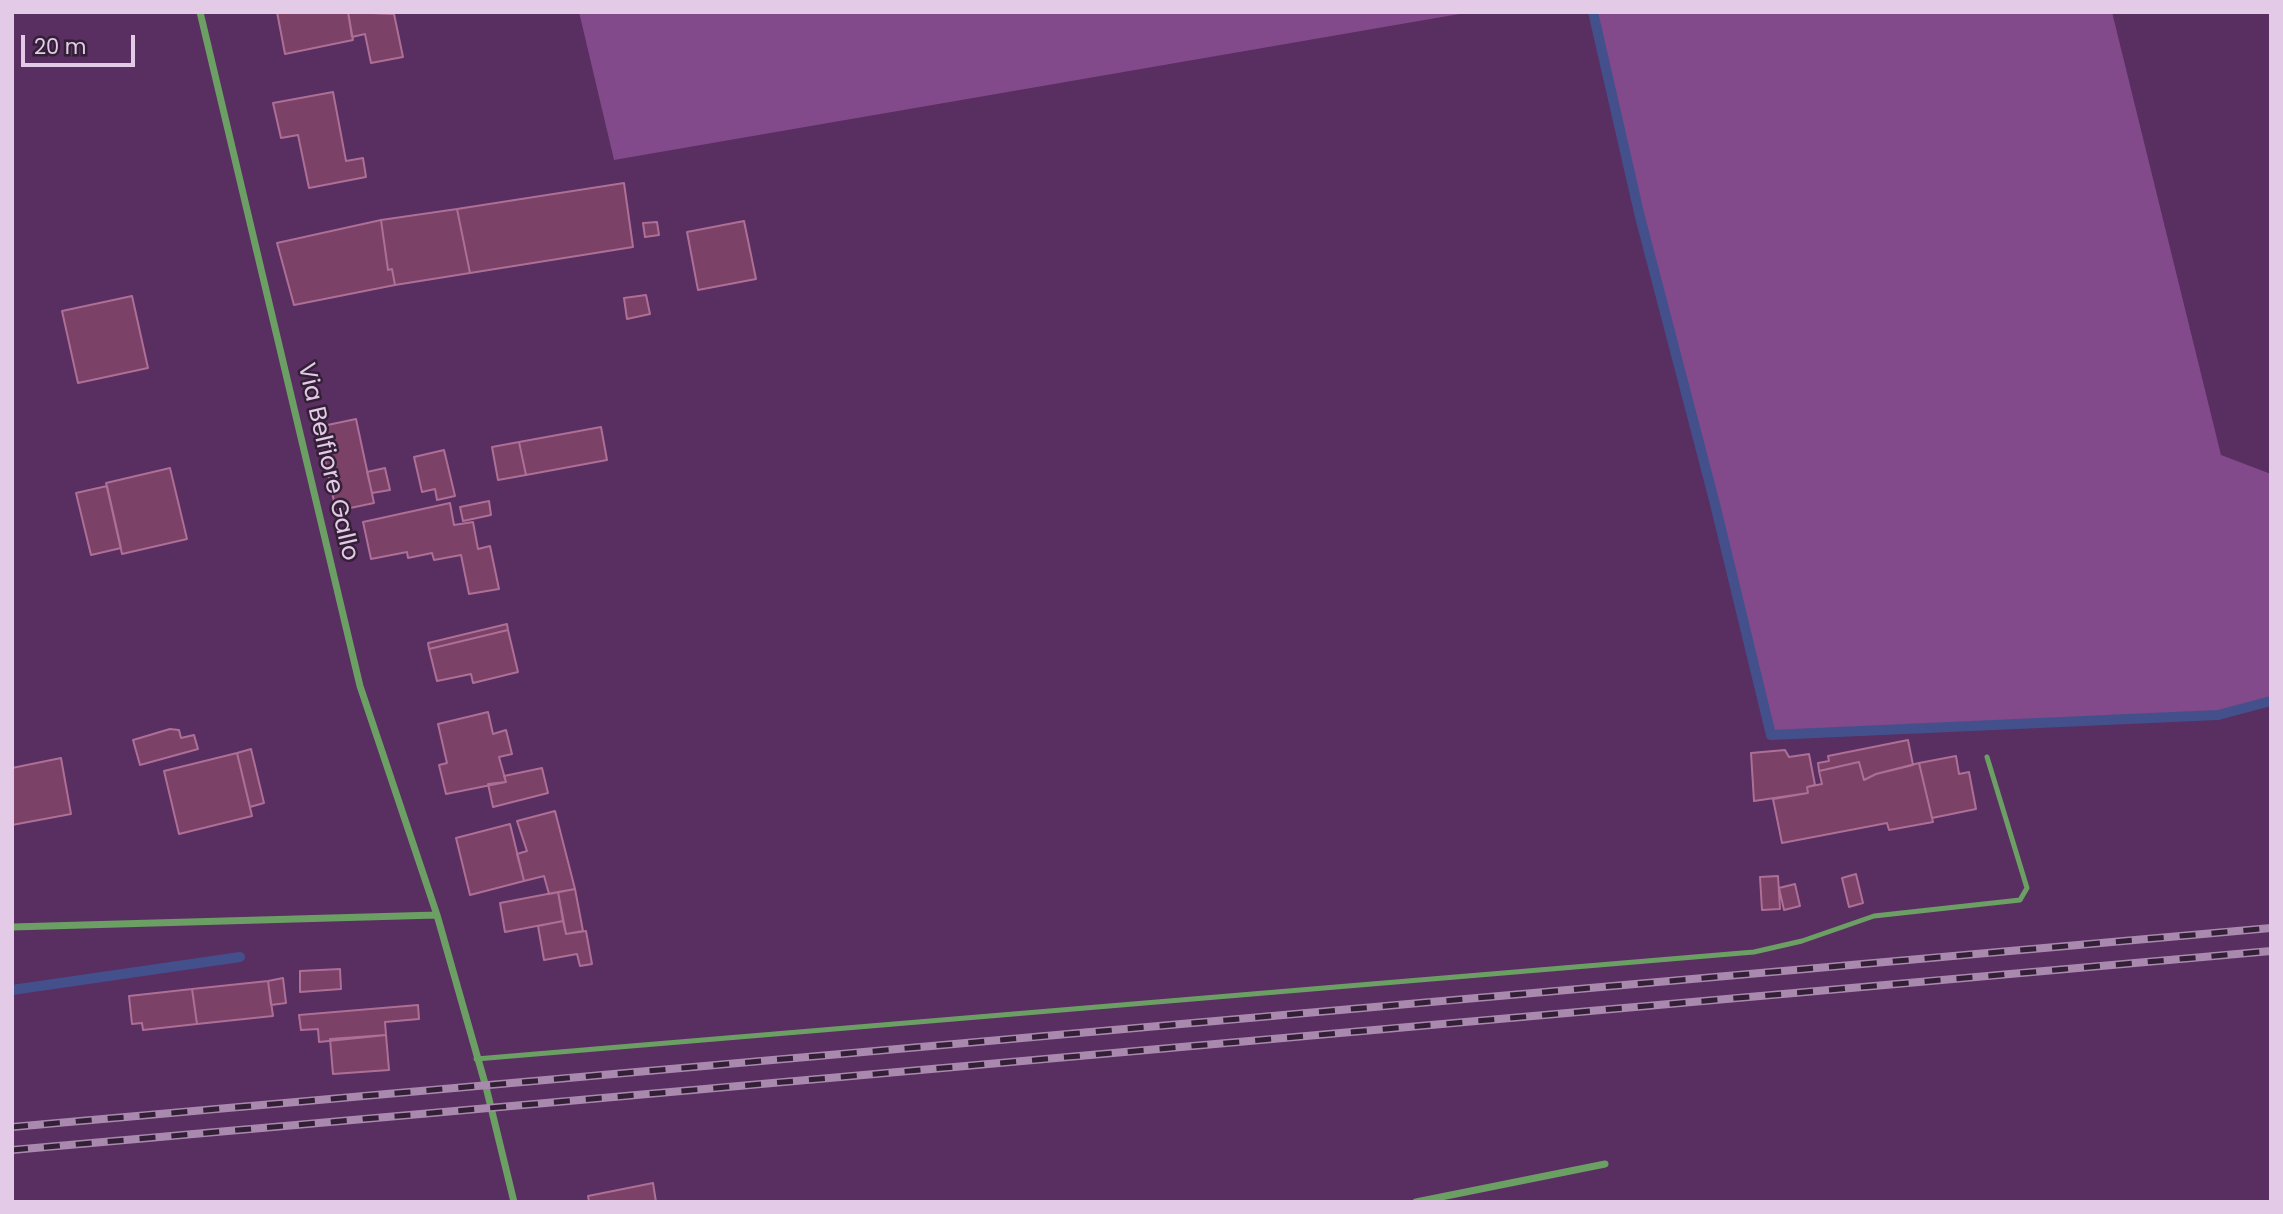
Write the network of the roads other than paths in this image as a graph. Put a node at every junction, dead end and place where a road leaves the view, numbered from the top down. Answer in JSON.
{"nodes":[{"id":1,"x":200,"y":12,"type":"edge"},
{"id":2,"x":1987,"y":757,"type":"dead end"},
{"id":3,"x":437,"y":915,"type":"junction"},
{"id":4,"x":12,"y":927,"type":"edge"},
{"id":5,"x":476,"y":1059,"type":"junction"},
{"id":6,"x":1605,"y":1164,"type":"dead end"},
{"id":7,"x":514,"y":1202,"type":"edge"},
{"id":8,"x":1416,"y":1202,"type":"edge"}],
"edges":[{"from":1,"to":3,"type":"street","name":"Via Belfiore Gallo"},
{"from":2,"to":5,"type":"lane"},
{"from":3,"to":4,"type":"street"},
{"from":3,"to":5,"type":"street","name":"Via Belfiore Gallo"},
{"from":5,"to":7,"type":"street","name":"Via Belfiore Gallo"},
{"from":6,"to":8,"type":"street"}]}
